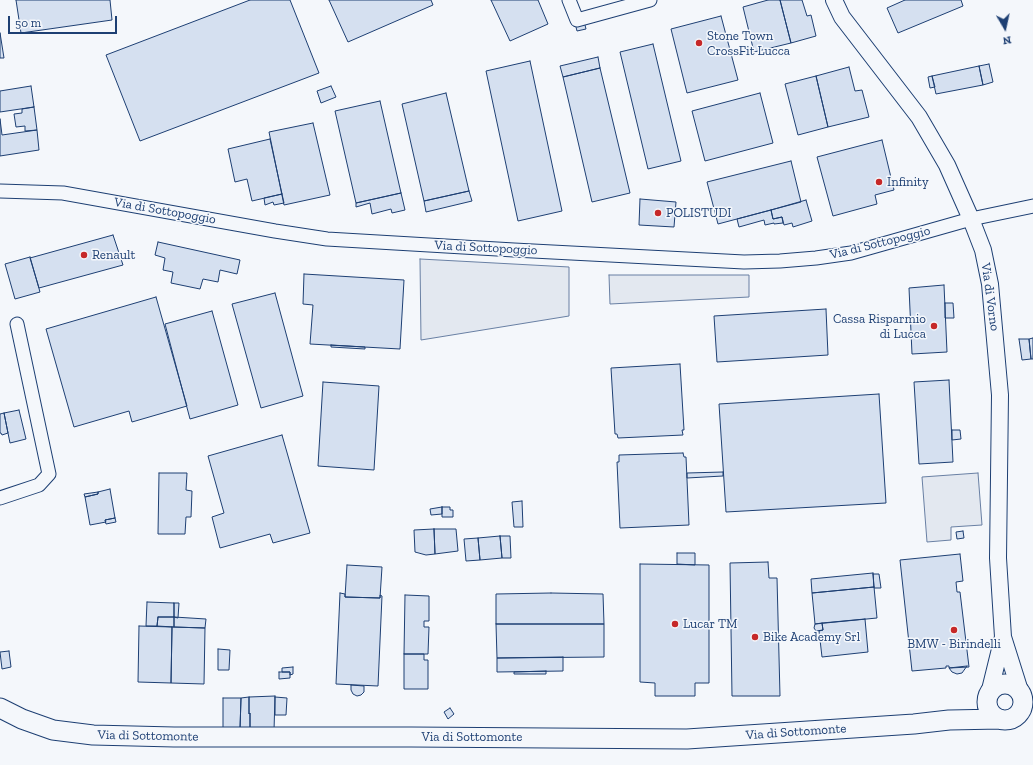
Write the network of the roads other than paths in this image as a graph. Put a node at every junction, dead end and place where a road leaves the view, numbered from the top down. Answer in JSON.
{"nodes":[{"id":1,"x":569,"y":0,"type":"edge"},
{"id":2,"x":650,"y":0,"type":"edge"},
{"id":3,"x":834,"y":0,"type":"edge"},
{"id":4,"x":0,"y":191,"type":"edge"},
{"id":5,"x":1033,"y":206,"type":"edge"},
{"id":6,"x":971,"y":219,"type":"junction"},
{"id":7,"x":17,"y":324,"type":"dead end"},
{"id":8,"x":0,"y":498,"type":"edge"},
{"id":9,"x":1003,"y":637,"type":"junction"},
{"id":10,"x":1026,"y":693,"type":"edge"},
{"id":11,"x":989,"y":694,"type":"junction"},
{"id":12,"x":0,"y":708,"type":"edge"},
{"id":13,"x":1017,"y":715,"type":"edge"},
{"id":14,"x":949,"y":720,"type":"junction"}],
"edges":[{"from":1,"to":2,"type":"street"},
{"from":3,"to":6,"type":"street","name":"Via di Vorno"},
{"from":4,"to":6,"type":"street","name":"Via di Sottopoggio"},
{"from":5,"to":6,"type":"street","name":"Via di Sottopoggio"},
{"from":6,"to":9,"type":"street","name":"Via di Vorno"},
{"from":7,"to":8,"type":"street"},
{"from":9,"to":10,"type":"street","name":"Via di Vorno"},
{"from":9,"to":11,"type":"street","name":"Via di Vorno"},
{"from":10,"to":11,"type":"main road","name":"Via di Sottomonte"},
{"from":10,"to":13,"type":"main road"},
{"from":11,"to":13,"type":"main road"},
{"from":11,"to":14,"type":"main road","name":"Via di Sottomonte"},
{"from":12,"to":14,"type":"main road","name":"Via di Sottomonte"},
{"from":13,"to":14,"type":"main road","name":"Via di Sottomonte"}]}
